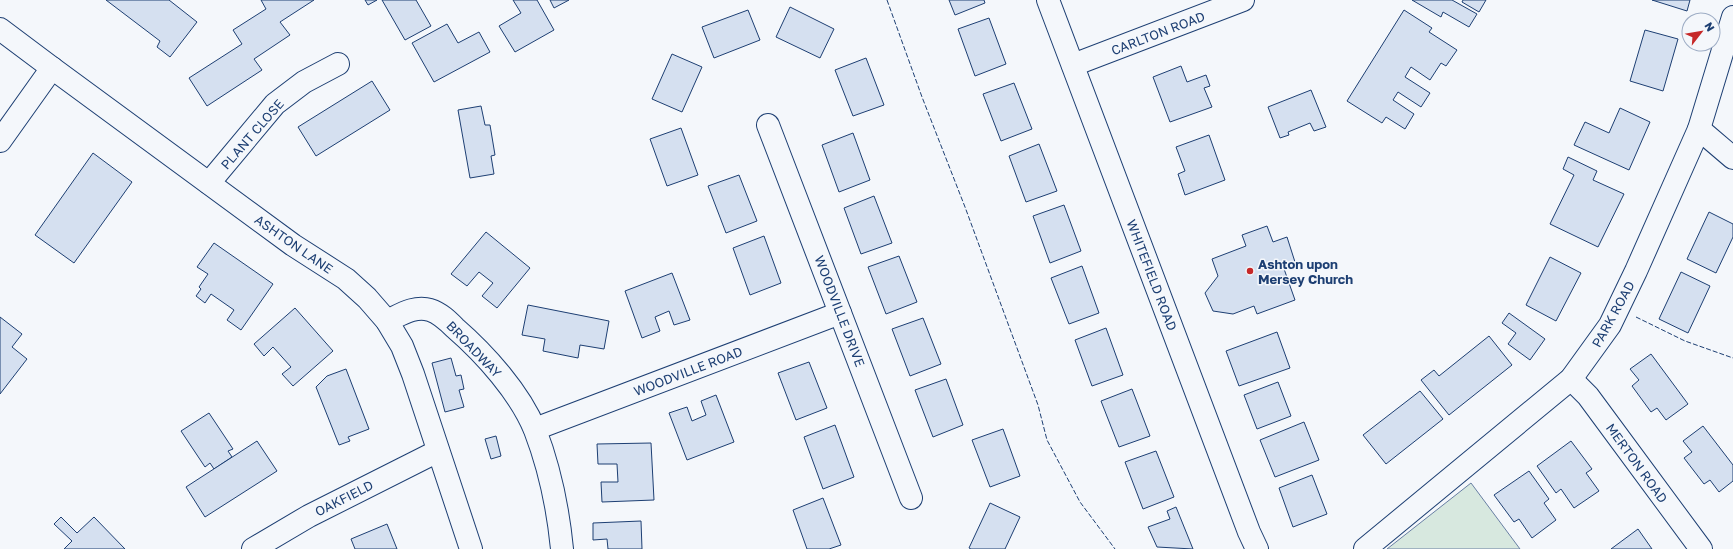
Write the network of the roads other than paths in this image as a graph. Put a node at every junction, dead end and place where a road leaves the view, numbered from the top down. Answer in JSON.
{"nodes":[{"id":1,"x":1048,"y":0,"type":"edge"},
{"id":2,"x":1243,"y":0,"type":"edge"},
{"id":3,"x":1733,"y":17,"type":"edge"},
{"id":4,"x":0,"y":29,"type":"edge"},
{"id":5,"x":338,"y":64,"type":"dead end"},
{"id":6,"x":1073,"y":66,"type":"junction"},
{"id":7,"x":52,"y":68,"type":"junction"},
{"id":8,"x":768,"y":125,"type":"dead end"},
{"id":9,"x":1699,"y":129,"type":"junction"},
{"id":10,"x":0,"y":141,"type":"edge"},
{"id":11,"x":1733,"y":158,"type":"edge"},
{"id":12,"x":209,"y":183,"type":"junction"},
{"id":13,"x":840,"y":313,"type":"junction"},
{"id":14,"x":387,"y":321,"type":"junction"},
{"id":15,"x":1571,"y":378,"type":"junction"},
{"id":16,"x":535,"y":429,"type":"junction"},
{"id":17,"x":438,"y":451,"type":"junction"},
{"id":18,"x":911,"y":498,"type":"dead end"},
{"id":19,"x":253,"y":549,"type":"edge"},
{"id":20,"x":471,"y":549,"type":"edge"},
{"id":21,"x":562,"y":549,"type":"edge"},
{"id":22,"x":1257,"y":549,"type":"edge"},
{"id":23,"x":1365,"y":549,"type":"edge"},
{"id":24,"x":1701,"y":549,"type":"edge"}],
"edges":[{"from":1,"to":6,"type":"street","name":"WHITEFIELD ROAD"},
{"from":2,"to":6,"type":"street","name":"CARLTON ROAD"},
{"from":3,"to":9,"type":"street","name":"PARK ROAD"},
{"from":4,"to":7,"type":"street","name":"ASHTON LANE"},
{"from":5,"to":12,"type":"street","name":"PLANT CLOSE"},
{"from":6,"to":22,"type":"street","name":"WHITEFIELD ROAD"},
{"from":7,"to":10,"type":"street"},
{"from":7,"to":12,"type":"street","name":"ASHTON LANE"},
{"from":8,"to":13,"type":"street","name":"WOODVILLE DRIVE"},
{"from":9,"to":11,"type":"street"},
{"from":9,"to":15,"type":"street","name":"PARK ROAD"},
{"from":12,"to":14,"type":"street","name":"ASHTON LANE"},
{"from":13,"to":16,"type":"street","name":"WOODVILLE ROAD"},
{"from":13,"to":18,"type":"street","name":"WOODVILLE DRIVE"},
{"from":14,"to":16,"type":"street","name":"BROADWAY"},
{"from":14,"to":17,"type":"street","name":"ASHTON LANE"},
{"from":15,"to":23,"type":"street","name":"PARK ROAD"},
{"from":15,"to":24,"type":"street","name":"MERTON ROAD"},
{"from":16,"to":21,"type":"street","name":"BROADWAY"},
{"from":17,"to":19,"type":"street","name":"OAKFIELD"},
{"from":17,"to":20,"type":"street","name":"ASHTON LANE"}]}
